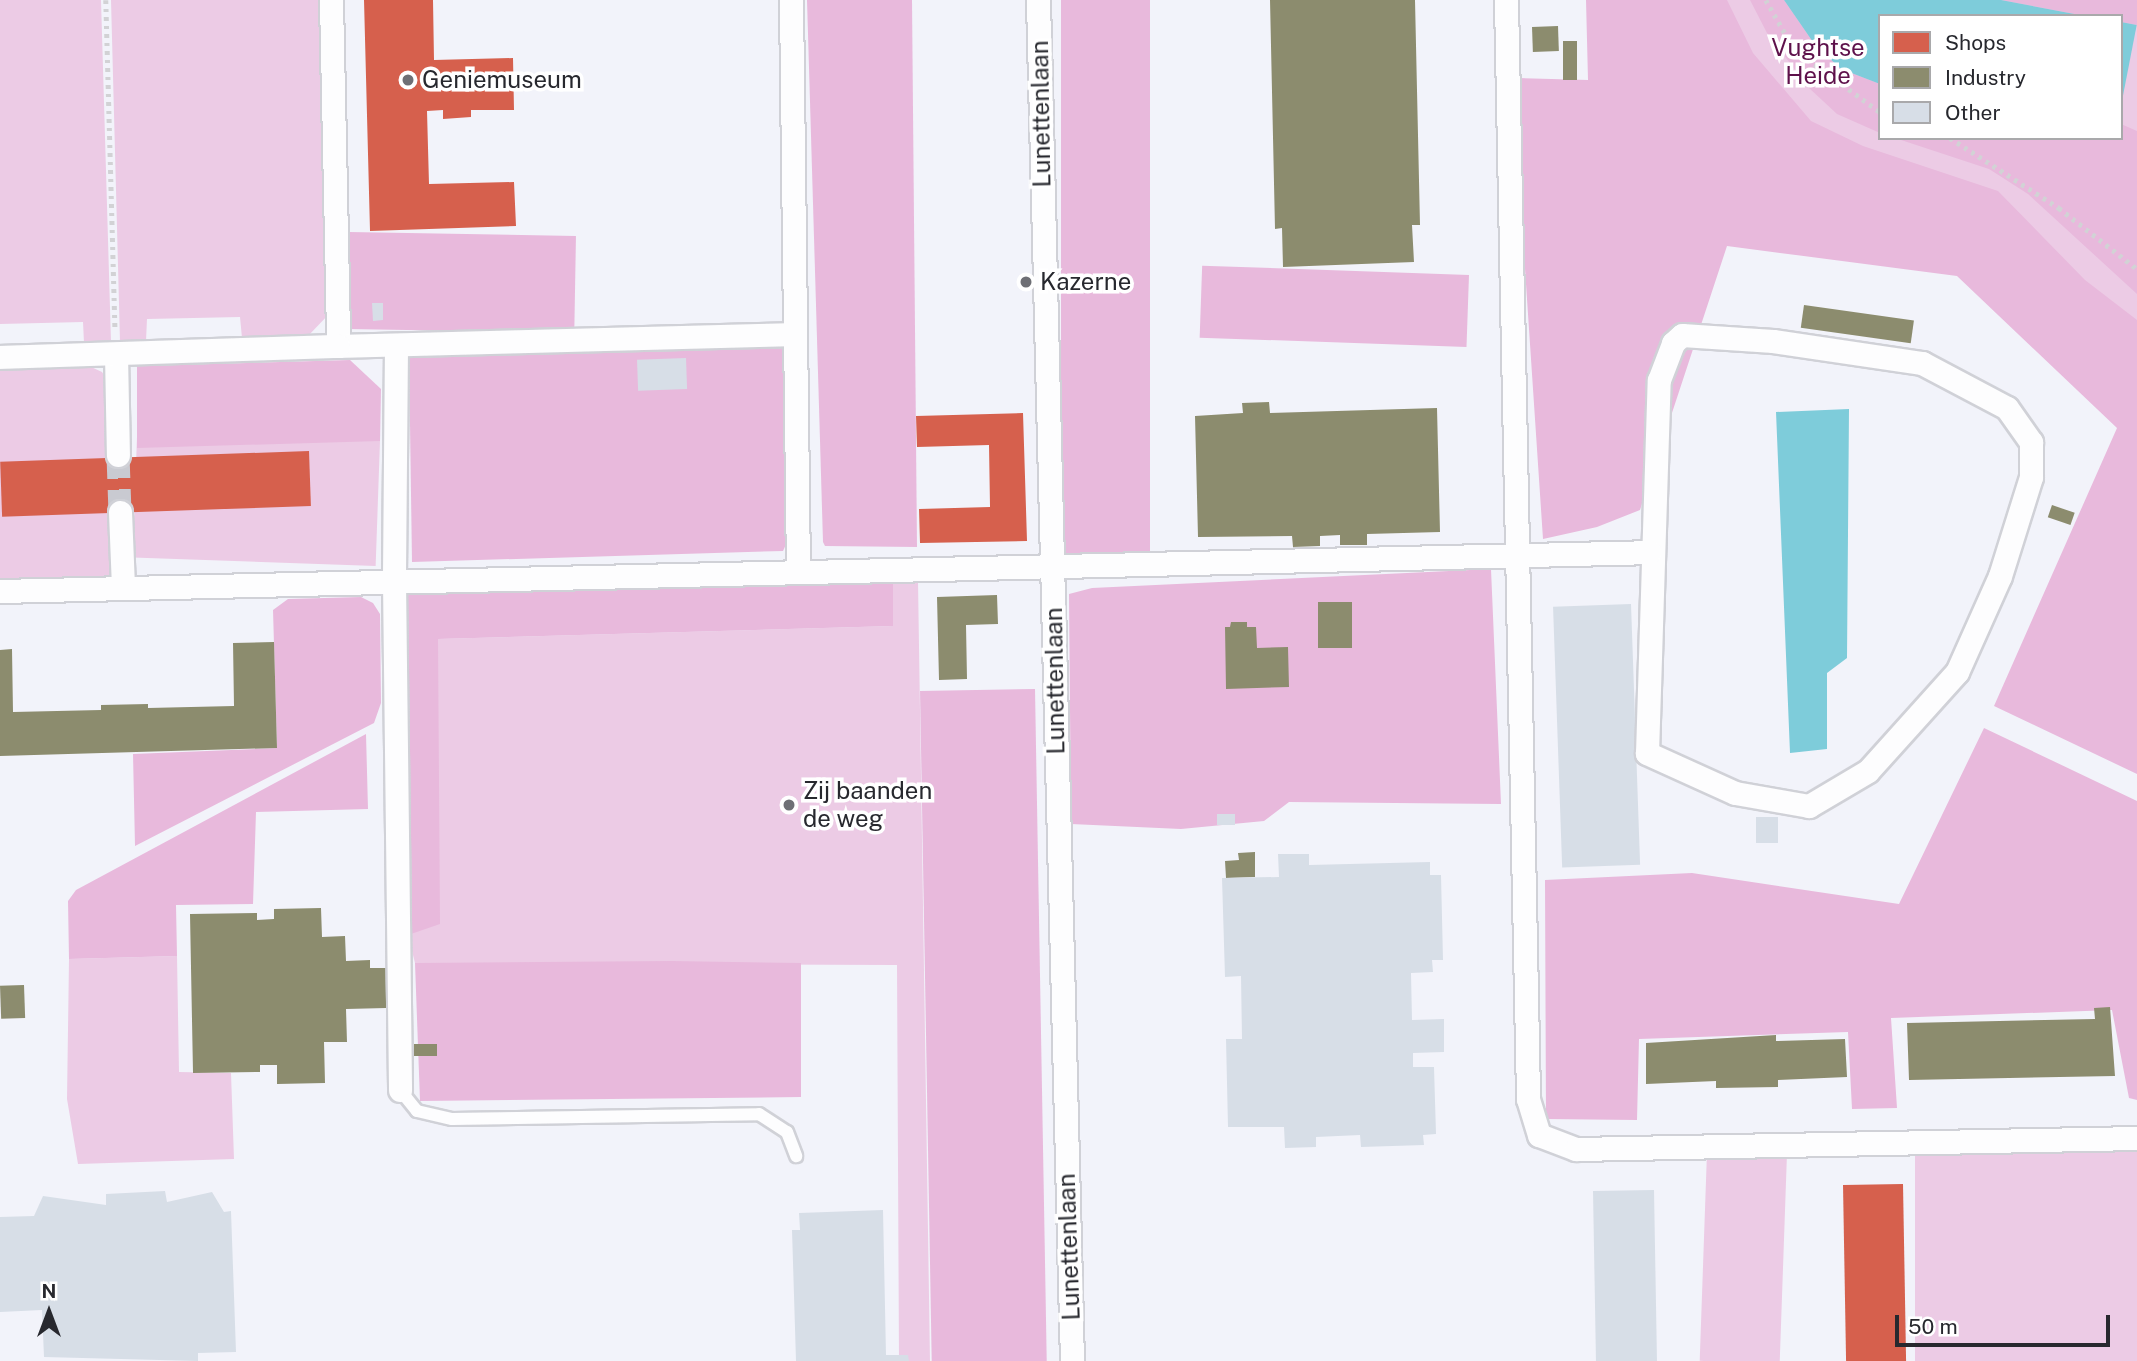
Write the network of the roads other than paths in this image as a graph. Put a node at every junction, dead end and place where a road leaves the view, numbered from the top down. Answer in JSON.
{"nodes":[{"id":1,"x":331,"y":0,"type":"edge"},
{"id":2,"x":790,"y":0,"type":"edge"},
{"id":3,"x":1038,"y":0,"type":"edge"},
{"id":4,"x":1506,"y":0,"type":"edge"},
{"id":5,"x":795,"y":334,"type":"junction"},
{"id":6,"x":338,"y":346,"type":"junction"},
{"id":7,"x":396,"y":346,"type":"junction"},
{"id":8,"x":116,"y":354,"type":"junction"},
{"id":9,"x":0,"y":357,"type":"edge"},
{"id":10,"x":118,"y":455,"type":"tunnel mouth"},
{"id":11,"x":120,"y":512,"type":"tunnel mouth"},
{"id":12,"x":1650,"y":552,"type":"junction"},
{"id":13,"x":1520,"y":554,"type":"junction"},
{"id":14,"x":1053,"y":565,"type":"junction"},
{"id":15,"x":798,"y":572,"type":"junction"},
{"id":16,"x":394,"y":581,"type":"junction"},
{"id":17,"x":123,"y":587,"type":"junction"},
{"id":18,"x":0,"y":590,"type":"edge"},
{"id":19,"x":400,"y":1090,"type":"joint"},
{"id":20,"x":2137,"y":1138,"type":"edge"},
{"id":21,"x":796,"y":1156,"type":"dead end"},
{"id":22,"x":1072,"y":1361,"type":"edge"}],
"edges":[{"from":1,"to":6,"type":"street"},
{"from":2,"to":5,"type":"street"},
{"from":3,"to":14,"type":"street","name":"Lunettenlaan"},
{"from":4,"to":13,"type":"street"},
{"from":5,"to":7,"type":"street"},
{"from":5,"to":15,"type":"street"},
{"from":6,"to":7,"type":"street"},
{"from":6,"to":8,"type":"street"},
{"from":7,"to":16,"type":"street"},
{"from":8,"to":9,"type":"street"},
{"from":8,"to":10,"type":"street"},
{"from":11,"to":17,"type":"street"},
{"from":12,"to":12,"type":"street"},
{"from":12,"to":13,"type":"street"},
{"from":13,"to":14,"type":"street"},
{"from":13,"to":20,"type":"street"},
{"from":14,"to":15,"type":"street"},
{"from":14,"to":22,"type":"street","name":"Lunettenlaan"},
{"from":15,"to":16,"type":"street"},
{"from":16,"to":17,"type":"street"},
{"from":16,"to":19,"type":"street"},
{"from":17,"to":18,"type":"street"},
{"from":19,"to":21,"type":"lane"}]}
